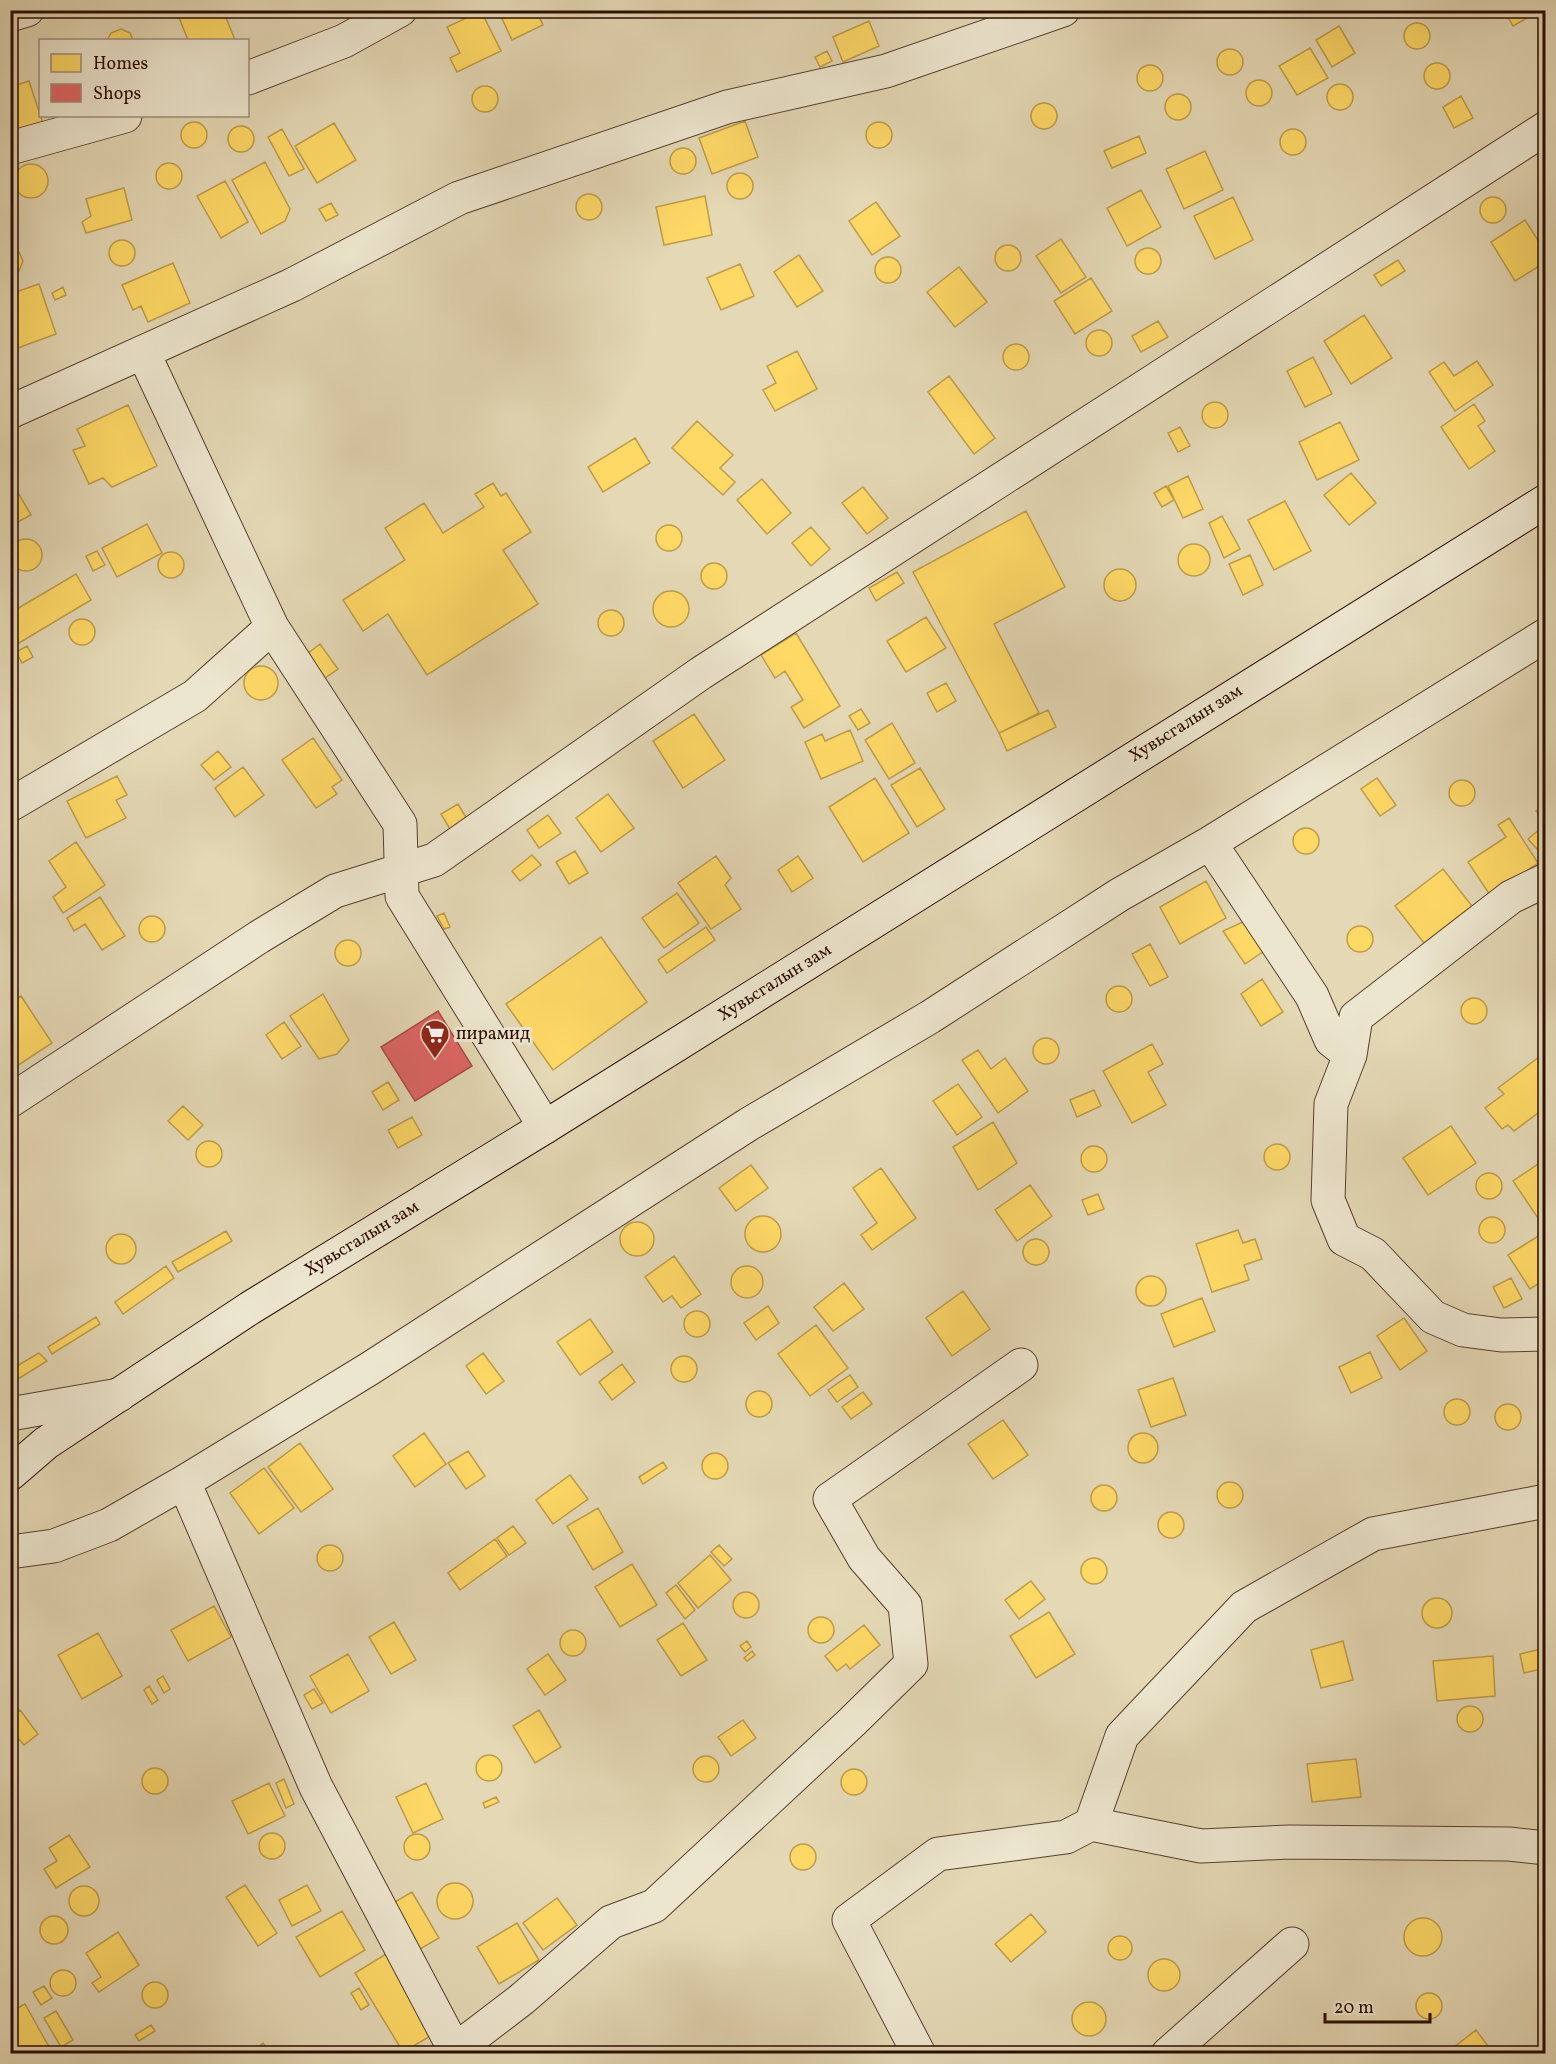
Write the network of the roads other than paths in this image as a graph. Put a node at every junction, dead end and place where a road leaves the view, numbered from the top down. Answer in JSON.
{"nodes":[{"id":1,"x":27,"y":10,"type":"edge"},
{"id":2,"x":400,"y":10,"type":"edge"},
{"id":3,"x":1063,"y":10,"type":"edge"},
{"id":4,"x":10,"y":15,"type":"edge"},
{"id":5,"x":249,"y":78,"type":"edge"},
{"id":6,"x":121,"y":117,"type":"edge"},
{"id":7,"x":1545,"y":128,"type":"edge"},
{"id":8,"x":10,"y":148,"type":"edge"},
{"id":9,"x":143,"y":352,"type":"junction"},
{"id":10,"x":10,"y":412,"type":"edge"},
{"id":11,"x":1545,"y":501,"type":"edge"},
{"id":12,"x":272,"y":627,"type":"junction"},
{"id":13,"x":1545,"y":635,"type":"edge"},
{"id":14,"x":10,"y":806,"type":"edge"},
{"id":15,"x":1210,"y":843,"type":"junction"},
{"id":16,"x":402,"y":868,"type":"junction"},
{"id":17,"x":1545,"y":880,"type":"edge"},
{"id":18,"x":1350,"y":1055,"type":"junction"},
{"id":19,"x":10,"y":1101,"type":"edge"},
{"id":20,"x":545,"y":1127,"type":"junction"},
{"id":21,"x":1545,"y":1334,"type":"edge"},
{"id":22,"x":1022,"y":1365,"type":"dead end"},
{"id":23,"x":119,"y":1395,"type":"junction"},
{"id":24,"x":10,"y":1414,"type":"edge"},
{"id":25,"x":10,"y":1474,"type":"edge"},
{"id":26,"x":184,"y":1482,"type":"junction"},
{"id":27,"x":1545,"y":1501,"type":"edge"},
{"id":28,"x":10,"y":1552,"type":"edge"},
{"id":29,"x":1091,"y":1824,"type":"junction"},
{"id":30,"x":1545,"y":1848,"type":"edge"},
{"id":31,"x":1292,"y":1944,"type":"dead end"},
{"id":32,"x":454,"y":2052,"type":"edge"},
{"id":33,"x":919,"y":2054,"type":"edge"},
{"id":34,"x":1168,"y":2054,"type":"edge"}],
"edges":[{"from":1,"to":4,"type":"street"},
{"from":2,"to":5,"type":"street"},
{"from":3,"to":9,"type":"street"},
{"from":6,"to":8,"type":"street"},
{"from":7,"to":16,"type":"street"},
{"from":9,"to":10,"type":"street"},
{"from":9,"to":12,"type":"street"},
{"from":11,"to":20,"type":"street","name":"Хувьсгалын зам"},
{"from":12,"to":14,"type":"street"},
{"from":12,"to":16,"type":"street"},
{"from":13,"to":15,"type":"street"},
{"from":15,"to":18,"type":"street"},
{"from":15,"to":26,"type":"street"},
{"from":16,"to":19,"type":"street"},
{"from":16,"to":20,"type":"street"},
{"from":17,"to":18,"type":"street"},
{"from":18,"to":21,"type":"street"},
{"from":20,"to":23,"type":"street","name":"Хувьсгалын зам"},
{"from":22,"to":32,"type":"street"},
{"from":23,"to":24,"type":"street"},
{"from":23,"to":25,"type":"street","name":"Хувьсгалын зам"},
{"from":26,"to":28,"type":"street"},
{"from":26,"to":32,"type":"street"},
{"from":27,"to":29,"type":"street"},
{"from":29,"to":30,"type":"street"},
{"from":29,"to":33,"type":"street"},
{"from":31,"to":34,"type":"street"}]}
